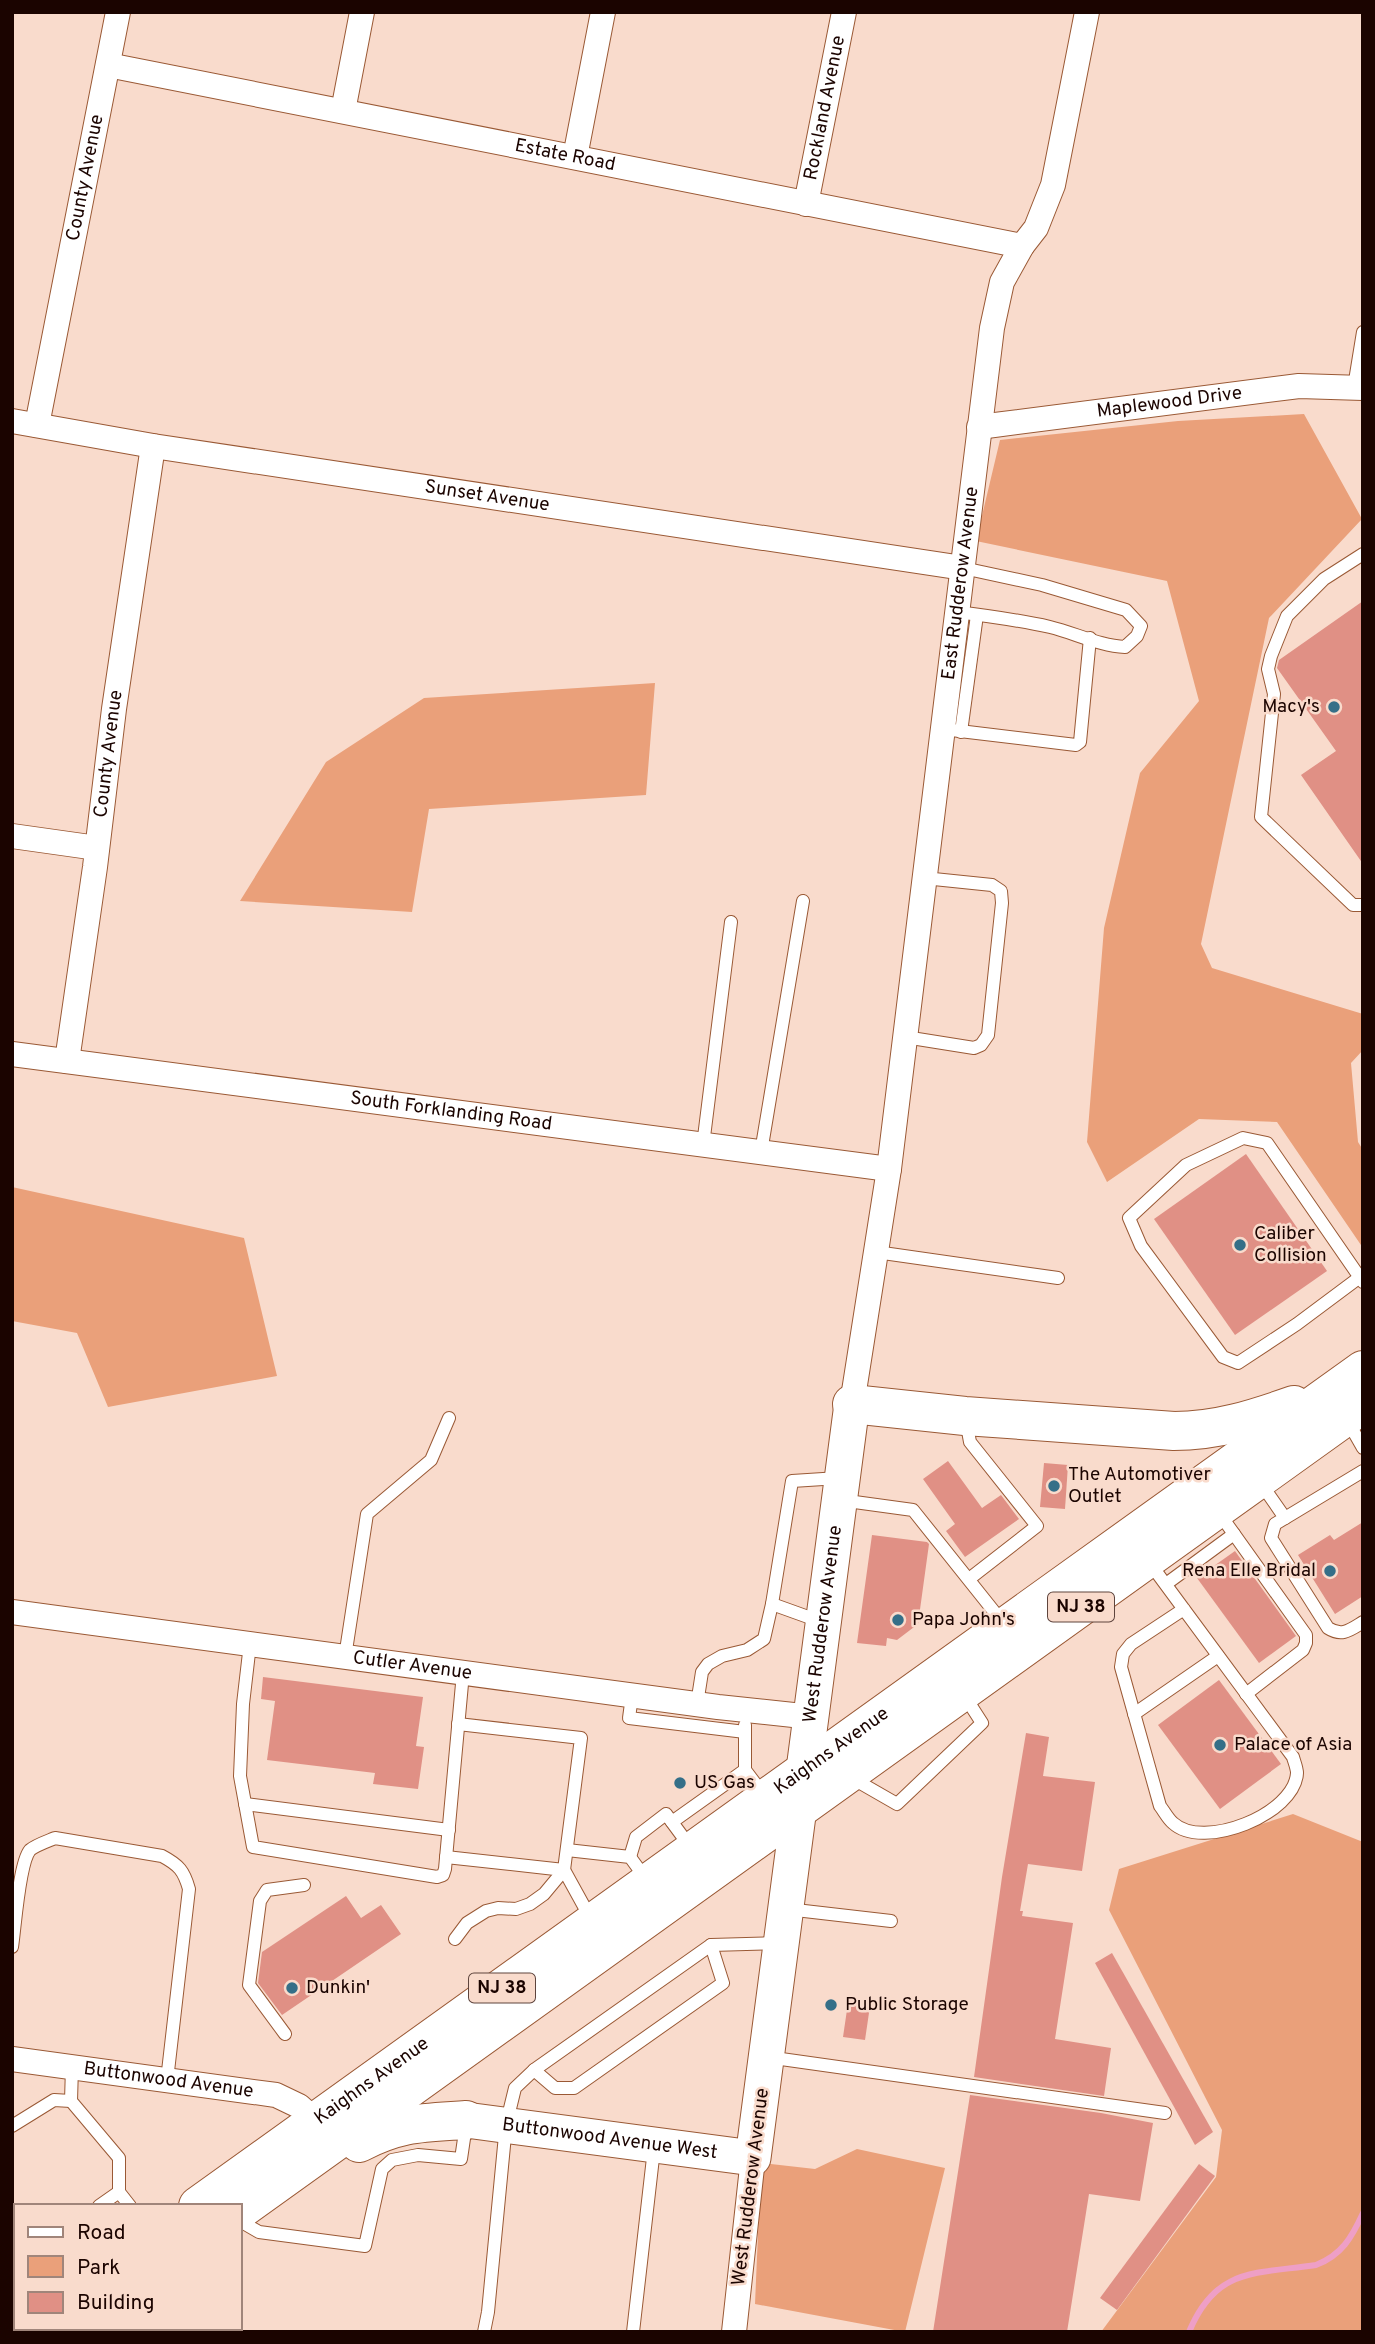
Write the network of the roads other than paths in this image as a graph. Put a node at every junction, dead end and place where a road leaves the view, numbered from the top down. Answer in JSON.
{"nodes":[{"id":1,"x":118,"y":12,"type":"edge"},
{"id":2,"x":362,"y":12,"type":"edge"},
{"id":3,"x":603,"y":12,"type":"edge"},
{"id":4,"x":844,"y":12,"type":"edge"},
{"id":5,"x":1087,"y":12,"type":"edge"},
{"id":6,"x":108,"y":65,"type":"junction"},
{"id":7,"x":343,"y":111,"type":"junction"},
{"id":8,"x":575,"y":157,"type":"junction"},
{"id":9,"x":806,"y":204,"type":"junction"},
{"id":10,"x":1022,"y":246,"type":"junction"},
{"id":11,"x":1363,"y":332,"type":"edge"},
{"id":12,"x":1358,"y":388,"type":"edge"},
{"id":13,"x":24,"y":423,"type":"edge"},
{"id":14,"x":979,"y":428,"type":"junction"},
{"id":15,"x":152,"y":446,"type":"junction"},
{"id":16,"x":1363,"y":554,"type":"edge"},
{"id":17,"x":962,"y":568,"type":"junction"},
{"id":18,"x":967,"y":613,"type":"junction"},
{"id":19,"x":1090,"y":638,"type":"junction"},
{"id":20,"x":952,"y":730,"type":"junction"},
{"id":21,"x":12,"y":836,"type":"edge"},
{"id":22,"x":97,"y":848,"type":"junction"},
{"id":23,"x":925,"y":878,"type":"junction"},
{"id":24,"x":803,"y":901,"type":"dead end"},
{"id":25,"x":1363,"y":905,"type":"edge"},
{"id":26,"x":731,"y":922,"type":"dead end"},
{"id":27,"x":905,"y":1037,"type":"junction"},
{"id":28,"x":12,"y":1054,"type":"edge"},
{"id":29,"x":67,"y":1061,"type":"junction"},
{"id":30,"x":703,"y":1145,"type":"junction"},
{"id":31,"x":761,"y":1153,"type":"junction"},
{"id":32,"x":889,"y":1169,"type":"junction"},
{"id":33,"x":876,"y":1252,"type":"junction"},
{"id":34,"x":1058,"y":1278,"type":"dead end"},
{"id":35,"x":1361,"y":1279,"type":"edge"},
{"id":36,"x":852,"y":1404,"type":"junction"},
{"id":37,"x":1353,"y":1406,"type":"edge"},
{"id":38,"x":965,"y":1416,"type":"junction"},
{"id":39,"x":449,"y":1418,"type":"dead end"},
{"id":40,"x":1363,"y":1471,"type":"edge"},
{"id":41,"x":1258,"y":1479,"type":"junction"},
{"id":42,"x":841,"y":1489,"type":"junction"},
{"id":43,"x":1284,"y":1518,"type":"junction"},
{"id":44,"x":1225,"y":1522,"type":"junction"},
{"id":45,"x":1156,"y":1572,"type":"junction"},
{"id":46,"x":968,"y":1579,"type":"junction"},
{"id":47,"x":772,"y":1604,"type":"junction"},
{"id":48,"x":1184,"y":1609,"type":"junction"},
{"id":49,"x":12,"y":1612,"type":"edge"},
{"id":50,"x":1363,"y":1622,"type":"edge"},
{"id":51,"x":824,"y":1623,"type":"junction"},
{"id":52,"x":1006,"y":1627,"type":"junction"},
{"id":53,"x":250,"y":1644,"type":"junction"},
{"id":54,"x":1218,"y":1656,"type":"junction"},
{"id":55,"x":345,"y":1657,"type":"junction"},
{"id":56,"x":463,"y":1673,"type":"junction"},
{"id":57,"x":962,"y":1692,"type":"junction"},
{"id":58,"x":1246,"y":1694,"type":"junction"},
{"id":59,"x":632,"y":1696,"type":"junction"},
{"id":60,"x":697,"y":1704,"type":"junction"},
{"id":61,"x":1134,"y":1714,"type":"junction"},
{"id":62,"x":812,"y":1717,"type":"junction"},
{"id":63,"x":745,"y":1721,"type":"junction"},
{"id":64,"x":458,"y":1724,"type":"junction"},
{"id":65,"x":805,"y":1771,"type":"junction"},
{"id":66,"x":847,"y":1775,"type":"junction"},
{"id":67,"x":770,"y":1793,"type":"junction"},
{"id":68,"x":246,"y":1804,"type":"junction"},
{"id":69,"x":449,"y":1830,"type":"junction"},
{"id":70,"x":567,"y":1850,"type":"junction"},
{"id":71,"x":446,"y":1857,"type":"junction"},
{"id":72,"x":564,"y":1870,"type":"junction"},
{"id":73,"x":640,"y":1870,"type":"junction"},
{"id":74,"x":304,"y":1885,"type":"dead end"},
{"id":75,"x":786,"y":1909,"type":"junction"},
{"id":76,"x":891,"y":1921,"type":"dead end"},
{"id":77,"x":593,"y":1923,"type":"junction"},
{"id":78,"x":455,"y":1939,"type":"dead end"},
{"id":79,"x":781,"y":1943,"type":"junction"},
{"id":80,"x":711,"y":1945,"type":"junction"},
{"id":81,"x":12,"y":1947,"type":"edge"},
{"id":82,"x":285,"y":2034,"type":"dead end"},
{"id":83,"x":766,"y":2057,"type":"junction"},
{"id":84,"x":12,"y":2059,"type":"edge"},
{"id":85,"x":72,"y":2067,"type":"junction"},
{"id":86,"x":534,"y":2070,"type":"junction"},
{"id":87,"x":167,"y":2080,"type":"junction"},
{"id":88,"x":71,"y":2101,"type":"junction"},
{"id":89,"x":1165,"y":2113,"type":"dead end"},
{"id":90,"x":466,"y":2120,"type":"junction"},
{"id":91,"x":316,"y":2121,"type":"junction"},
{"id":92,"x":12,"y":2126,"type":"edge"},
{"id":93,"x":506,"y":2126,"type":"junction"},
{"id":94,"x":655,"y":2145,"type":"junction"},
{"id":95,"x":753,"y":2158,"type":"junction"},
{"id":96,"x":119,"y":2192,"type":"junction"},
{"id":97,"x":255,"y":2199,"type":"edge"},
{"id":98,"x":102,"y":2204,"type":"edge"},
{"id":99,"x":128,"y":2204,"type":"edge"},
{"id":100,"x":201,"y":2204,"type":"edge"},
{"id":101,"x":242,"y":2222,"type":"edge"},
{"id":102,"x":484,"y":2332,"type":"edge"},
{"id":103,"x":633,"y":2332,"type":"edge"},
{"id":104,"x":734,"y":2332,"type":"edge"}],
"edges":[{"from":1,"to":6,"type":"street","name":"County Avenue"},
{"from":2,"to":7,"type":"street"},
{"from":3,"to":8,"type":"street"},
{"from":4,"to":9,"type":"street","name":"Rockland Avenue"},
{"from":5,"to":10,"type":"street","name":"East Rudderow Avenue"},
{"from":6,"to":7,"type":"street","name":"Estate Road"},
{"from":6,"to":13,"type":"street","name":"County Avenue"},
{"from":7,"to":8,"type":"street","name":"Estate Road"},
{"from":8,"to":9,"type":"street","name":"Estate Road"},
{"from":9,"to":10,"type":"street","name":"Estate Road"},
{"from":10,"to":14,"type":"street","name":"East Rudderow Avenue"},
{"from":11,"to":12,"type":"lane"},
{"from":12,"to":14,"type":"street","name":"Maplewood Drive"},
{"from":13,"to":15,"type":"street","name":"Sunset Avenue"},
{"from":14,"to":17,"type":"street","name":"East Rudderow Avenue"},
{"from":15,"to":17,"type":"street","name":"Sunset Avenue"},
{"from":15,"to":22,"type":"street","name":"County Avenue"},
{"from":16,"to":25,"type":"lane"},
{"from":17,"to":18,"type":"street","name":"East Rudderow Avenue"},
{"from":17,"to":19,"type":"lane"},
{"from":18,"to":19,"type":"lane"},
{"from":18,"to":20,"type":"street","name":"East Rudderow Avenue"},
{"from":19,"to":20,"type":"lane"},
{"from":20,"to":23,"type":"street","name":"East Rudderow Avenue"},
{"from":21,"to":22,"type":"street"},
{"from":22,"to":29,"type":"street","name":"County Avenue"},
{"from":23,"to":27,"type":"street","name":"East Rudderow Avenue"},
{"from":23,"to":27,"type":"lane"},
{"from":24,"to":31,"type":"lane"},
{"from":26,"to":30,"type":"lane"},
{"from":27,"to":32,"type":"street","name":"East Rudderow Avenue"},
{"from":28,"to":29,"type":"street","name":"South Forklanding Road"},
{"from":29,"to":30,"type":"street","name":"South Forklanding Road"},
{"from":30,"to":31,"type":"street","name":"South Forklanding Road"},
{"from":31,"to":32,"type":"street","name":"South Forklanding Road"},
{"from":32,"to":33,"type":"street","name":"West Rudderow Avenue"},
{"from":33,"to":34,"type":"lane"},
{"from":33,"to":36,"type":"street","name":"West Rudderow Avenue"},
{"from":35,"to":35,"type":"lane"},
{"from":36,"to":38,"type":"highway"},
{"from":36,"to":42,"type":"street","name":"West Rudderow Avenue"},
{"from":37,"to":38,"type":"highway"},
{"from":37,"to":41,"type":"highway","name":"Kaighns Avenue","number":"NJ 38"},
{"from":37,"to":52,"type":"highway","name":"Kaighns Avenue","number":"NJ 38"},
{"from":38,"to":46,"type":"lane"},
{"from":39,"to":55,"type":"lane"},
{"from":40,"to":43,"type":"lane"},
{"from":41,"to":43,"type":"lane"},
{"from":41,"to":44,"type":"highway","name":"Kaighns Avenue","number":"NJ 38"},
{"from":42,"to":46,"type":"lane"},
{"from":42,"to":47,"type":"lane"},
{"from":42,"to":51,"type":"street","name":"West Rudderow Avenue"},
{"from":43,"to":50,"type":"lane"},
{"from":44,"to":45,"type":"highway","name":"Kaighns Avenue","number":"NJ 38"},
{"from":44,"to":58,"type":"lane"},
{"from":45,"to":48,"type":"lane"},
{"from":45,"to":57,"type":"highway","name":"Kaighns Avenue","number":"NJ 38"},
{"from":46,"to":52,"type":"lane"},
{"from":47,"to":51,"type":"lane"},
{"from":47,"to":60,"type":"lane"},
{"from":48,"to":54,"type":"lane"},
{"from":48,"to":61,"type":"lane"},
{"from":49,"to":53,"type":"street","name":"Cutler Avenue"},
{"from":51,"to":62,"type":"street","name":"West Rudderow Avenue"},
{"from":52,"to":65,"type":"highway","name":"Kaighns Avenue","number":"NJ 38"},
{"from":53,"to":55,"type":"street","name":"Cutler Avenue"},
{"from":53,"to":68,"type":"lane"},
{"from":54,"to":58,"type":"lane"},
{"from":54,"to":61,"type":"lane"},
{"from":55,"to":56,"type":"street","name":"Cutler Avenue"},
{"from":56,"to":59,"type":"street","name":"Cutler Avenue"},
{"from":56,"to":64,"type":"lane"},
{"from":57,"to":66,"type":"highway","name":"Kaighns Avenue","number":"NJ 38"},
{"from":57,"to":66,"type":"lane"},
{"from":58,"to":61,"type":"lane"},
{"from":59,"to":60,"type":"street","name":"Cutler Avenue"},
{"from":59,"to":63,"type":"lane"},
{"from":60,"to":63,"type":"street","name":"Cutler Avenue"},
{"from":62,"to":63,"type":"street","name":"Cutler Avenue"},
{"from":62,"to":65,"type":"street","name":"West Rudderow Avenue"},
{"from":63,"to":67,"type":"lane"},
{"from":64,"to":69,"type":"lane"},
{"from":64,"to":70,"type":"lane"},
{"from":65,"to":67,"type":"highway","name":"Kaighns Avenue","number":"NJ 38"},
{"from":66,"to":67,"type":"highway","name":"Kaighns Avenue","number":"NJ 38"},
{"from":67,"to":73,"type":"highway","name":"Kaighns Avenue","number":"NJ 38"},
{"from":67,"to":75,"type":"street","name":"West Rudderow Avenue"},
{"from":67,"to":97,"type":"highway","name":"Kaighns Avenue","number":"NJ 38"},
{"from":68,"to":69,"type":"lane"},
{"from":68,"to":71,"type":"lane"},
{"from":69,"to":71,"type":"lane"},
{"from":70,"to":72,"type":"lane"},
{"from":70,"to":73,"type":"lane"},
{"from":71,"to":72,"type":"lane"},
{"from":72,"to":77,"type":"lane"},
{"from":72,"to":78,"type":"lane"},
{"from":73,"to":77,"type":"highway","name":"Kaighns Avenue","number":"NJ 38"},
{"from":74,"to":82,"type":"lane"},
{"from":75,"to":76,"type":"lane"},
{"from":75,"to":79,"type":"street","name":"West Rudderow Avenue"},
{"from":77,"to":91,"type":"highway","name":"Kaighns Avenue","number":"NJ 38"},
{"from":79,"to":80,"type":"lane"},
{"from":79,"to":83,"type":"street","name":"West Rudderow Avenue"},
{"from":80,"to":86,"type":"lane"},
{"from":80,"to":86,"type":"lane"},
{"from":81,"to":87,"type":"lane"},
{"from":83,"to":89,"type":"lane"},
{"from":83,"to":95,"type":"street","name":"West Rudderow Avenue"},
{"from":84,"to":85,"type":"street","name":"Buttonwood Avenue"},
{"from":85,"to":87,"type":"street","name":"Buttonwood Avenue"},
{"from":85,"to":88,"type":"lane"},
{"from":86,"to":93,"type":"lane"},
{"from":87,"to":91,"type":"street","name":"Buttonwood Avenue"},
{"from":88,"to":92,"type":"lane"},
{"from":88,"to":96,"type":"lane"},
{"from":90,"to":93,"type":"street","name":"Buttonwood Avenue West"},
{"from":90,"to":97,"type":"highway"},
{"from":90,"to":101,"type":"lane"},
{"from":91,"to":100,"type":"highway","name":"Kaighns Avenue","number":"NJ 38"},
{"from":93,"to":94,"type":"street","name":"Buttonwood Avenue West"},
{"from":93,"to":102,"type":"lane"},
{"from":94,"to":95,"type":"street","name":"Buttonwood Avenue West"},
{"from":94,"to":103,"type":"lane"},
{"from":95,"to":104,"type":"street","name":"West Rudderow Avenue"},
{"from":96,"to":98,"type":"lane"},
{"from":96,"to":99,"type":"lane"}]}
